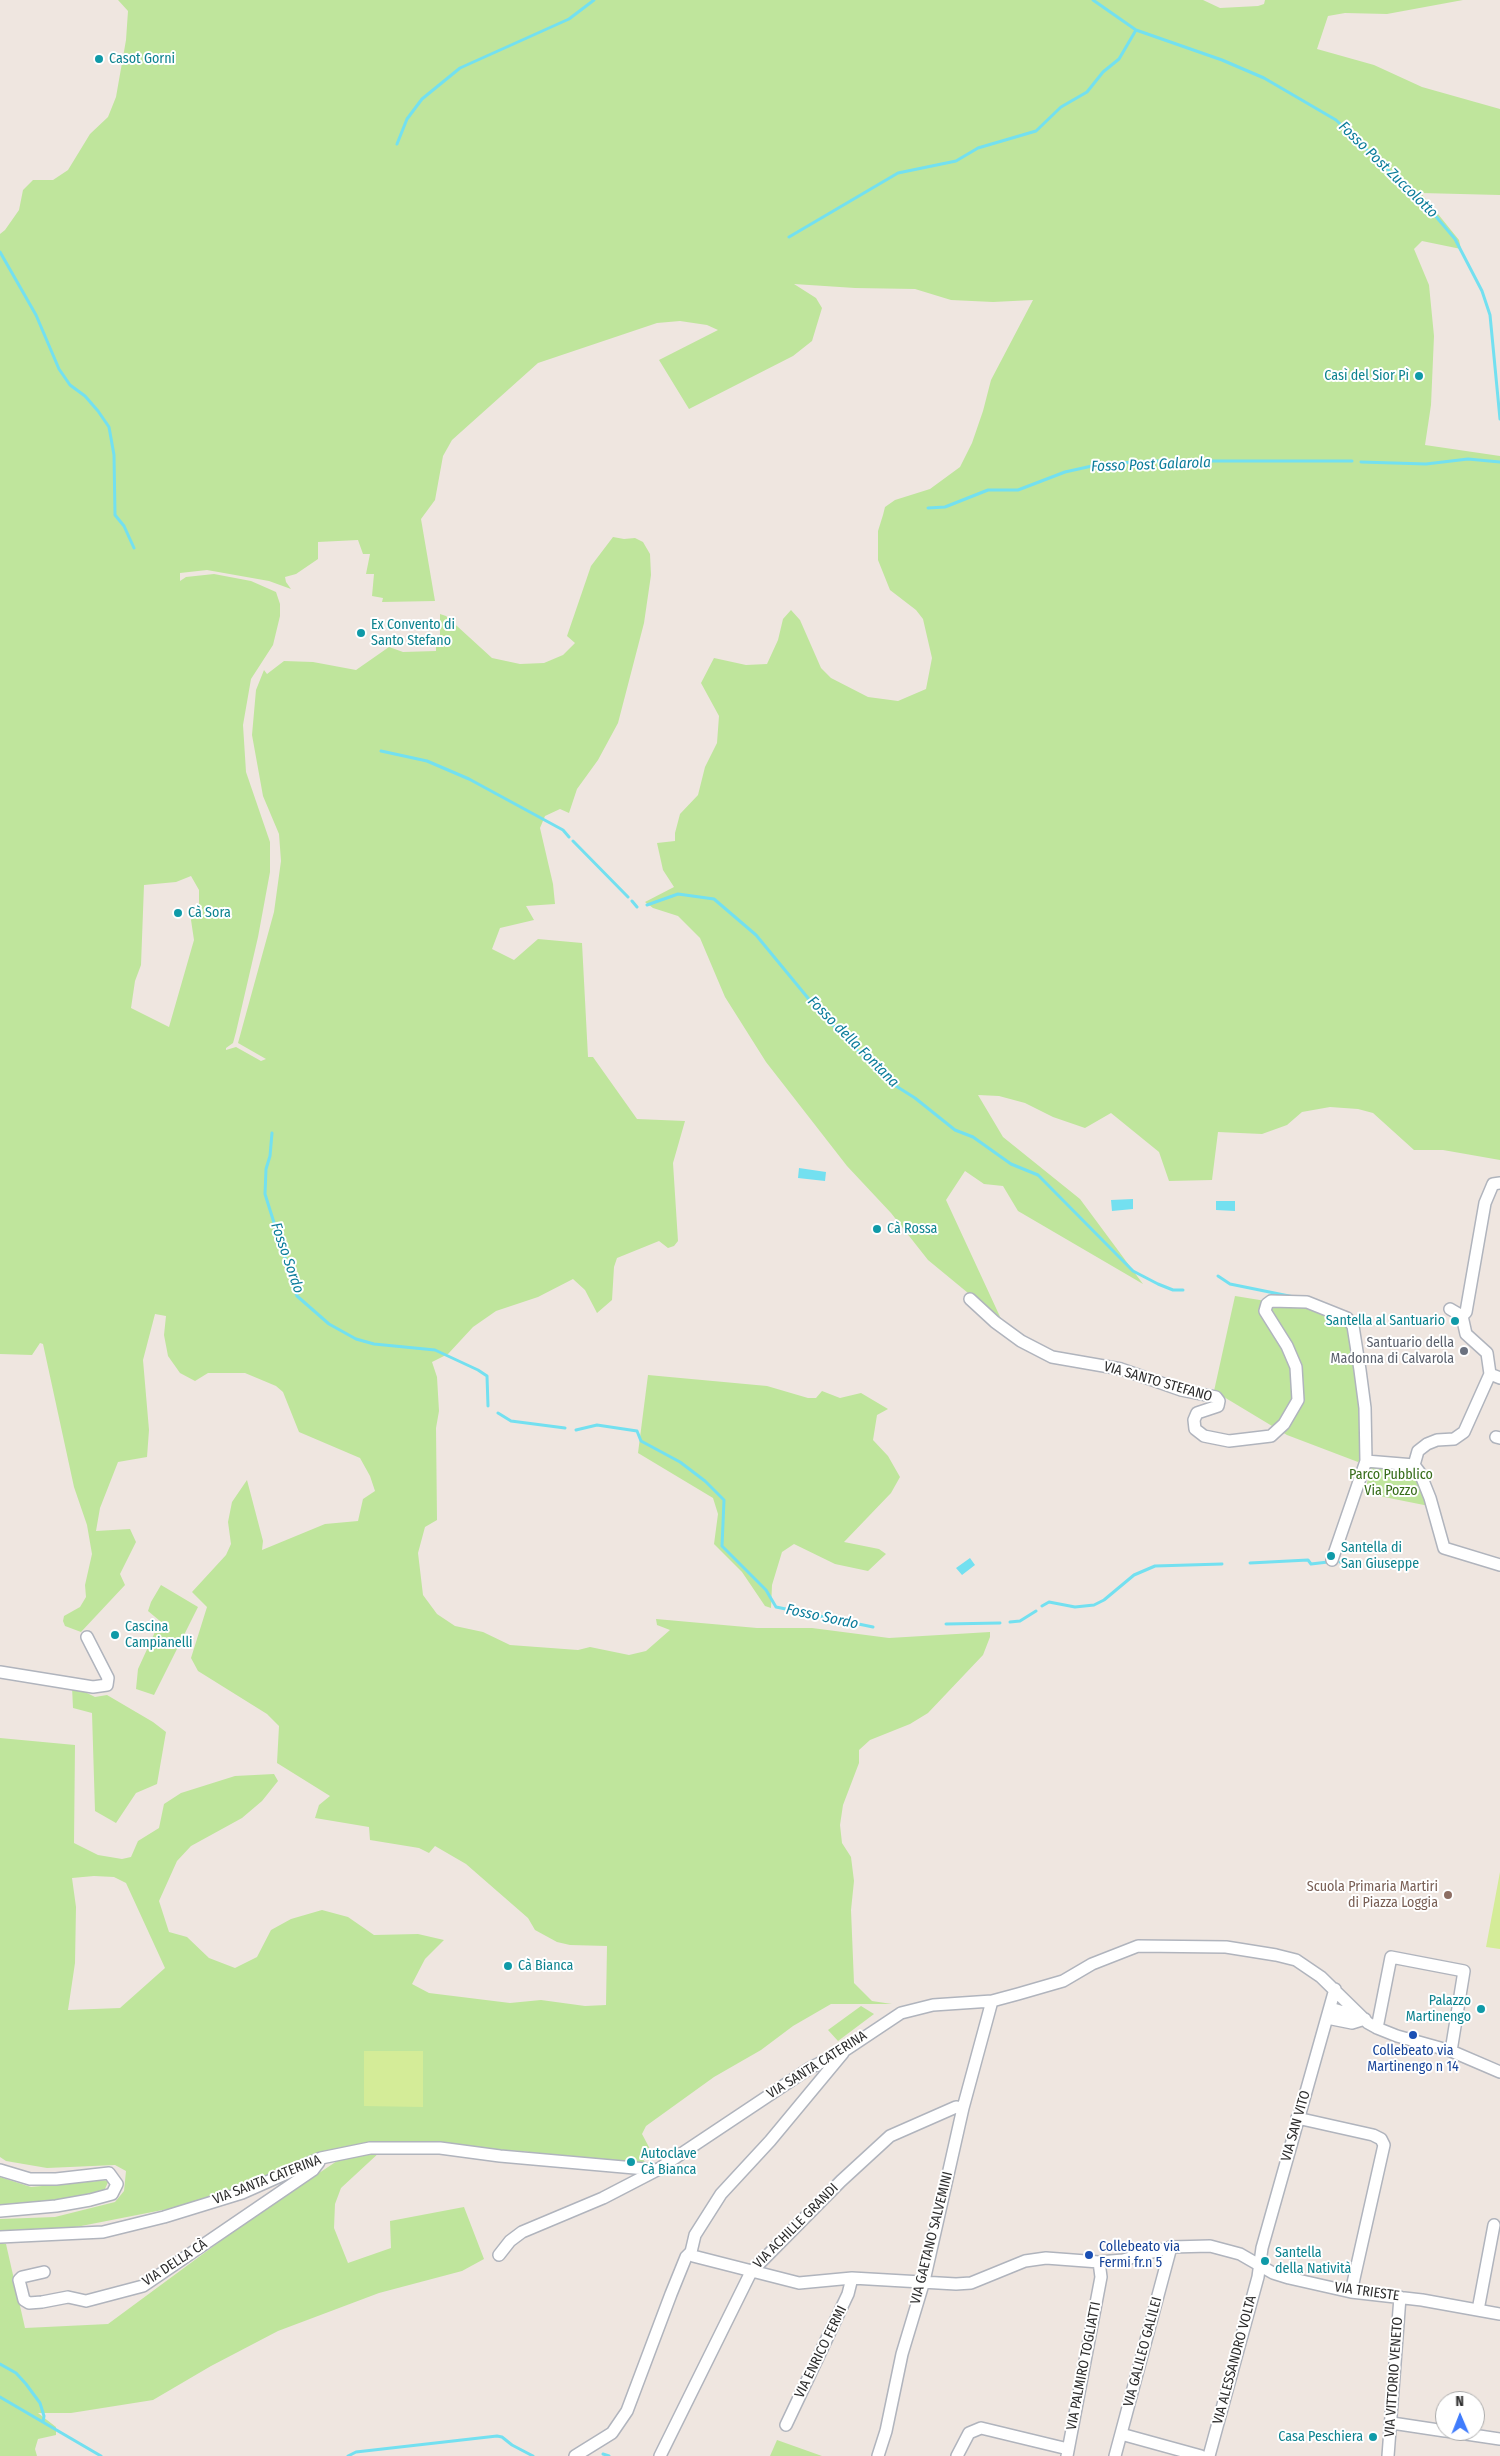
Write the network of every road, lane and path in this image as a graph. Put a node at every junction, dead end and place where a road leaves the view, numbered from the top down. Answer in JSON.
{"nodes":[{"id":1,"x":1500,"y":1183,"type":"edge"},
{"id":2,"x":970,"y":1299,"type":"dead end"},
{"id":3,"x":1450,"y":1309,"type":"dead end"},
{"id":4,"x":1462,"y":1316,"type":"junction"},
{"id":5,"x":1495,"y":1376,"type":"edge"},
{"id":6,"x":1366,"y":1461,"type":"junction"},
{"id":7,"x":1414,"y":1465,"type":"junction"},
{"id":8,"x":1332,"y":1560,"type":"dead end"},
{"id":9,"x":1500,"y":1565,"type":"edge"},
{"id":10,"x":87,"y":1637,"type":"dead end"},
{"id":11,"x":0,"y":1672,"type":"edge"},
{"id":12,"x":1335,"y":1989,"type":"junction"},
{"id":13,"x":992,"y":2001,"type":"junction"},
{"id":14,"x":971,"y":2002,"type":"junction"},
{"id":15,"x":1329,"y":2014,"type":"junction"},
{"id":16,"x":1365,"y":2019,"type":"junction"},
{"id":17,"x":988,"y":2020,"type":"junction"},
{"id":18,"x":1377,"y":2028,"type":"junction"},
{"id":19,"x":1452,"y":2046,"type":"junction"},
{"id":20,"x":844,"y":2051,"type":"junction"},
{"id":21,"x":1500,"y":2072,"type":"edge"},
{"id":22,"x":963,"y":2108,"type":"junction"},
{"id":23,"x":1298,"y":2118,"type":"junction"},
{"id":24,"x":321,"y":2158,"type":"junction"},
{"id":25,"x":0,"y":2170,"type":"edge"},
{"id":26,"x":657,"y":2170,"type":"junction"},
{"id":27,"x":0,"y":2211,"type":"edge"},
{"id":28,"x":1494,"y":2225,"type":"dead end"},
{"id":29,"x":0,"y":2237,"type":"edge"},
{"id":30,"x":1171,"y":2247,"type":"junction"},
{"id":31,"x":691,"y":2252,"type":"junction"},
{"id":32,"x":499,"y":2255,"type":"dead end"},
{"id":33,"x":1104,"y":2262,"type":"junction"},
{"id":34,"x":1259,"y":2263,"type":"junction"},
{"id":35,"x":44,"y":2272,"type":"dead end"},
{"id":36,"x":751,"y":2272,"type":"junction"},
{"id":37,"x":852,"y":2278,"type":"junction"},
{"id":38,"x":924,"y":2281,"type":"junction"},
{"id":39,"x":1351,"y":2292,"type":"junction"},
{"id":40,"x":1400,"y":2297,"type":"junction"},
{"id":41,"x":1478,"y":2310,"type":"junction"},
{"id":42,"x":1500,"y":2314,"type":"edge"},
{"id":43,"x":1392,"y":2423,"type":"junction"},
{"id":44,"x":786,"y":2425,"type":"dead end"},
{"id":45,"x":1435,"y":2429,"type":"edge"},
{"id":46,"x":1121,"y":2434,"type":"junction"},
{"id":47,"x":1485,"y":2436,"type":"edge"},
{"id":48,"x":1500,"y":2438,"type":"edge"},
{"id":49,"x":1068,"y":2452,"type":"edge"},
{"id":50,"x":575,"y":2456,"type":"edge"},
{"id":51,"x":660,"y":2456,"type":"edge"},
{"id":52,"x":878,"y":2456,"type":"edge"},
{"id":53,"x":957,"y":2456,"type":"edge"},
{"id":54,"x":1115,"y":2456,"type":"edge"},
{"id":55,"x":1201,"y":2456,"type":"edge"},
{"id":56,"x":1209,"y":2456,"type":"edge"},
{"id":57,"x":1388,"y":2456,"type":"edge"}],
"edges":[{"from":1,"to":4,"type":"street"},
{"from":2,"to":6,"type":"street","name":"VIA SANTO STEFANO"},
{"from":3,"to":4,"type":"street"},
{"from":4,"to":5,"type":"street"},
{"from":5,"to":7,"type":"street"},
{"from":6,"to":7,"type":"street"},
{"from":6,"to":8,"type":"street"},
{"from":7,"to":9,"type":"street"},
{"from":10,"to":11,"type":"street"},
{"from":12,"to":13,"type":"street","name":"VIA SANTA CATERINA"},
{"from":12,"to":15,"type":"street","name":"VIA SAN VITO"},
{"from":12,"to":16,"type":"street","name":"VIA SANTA CATERINA"},
{"from":13,"to":14,"type":"street","name":"VIA SANTA CATERINA"},
{"from":13,"to":17,"type":"street","name":"VIA GAETANO SALVEMINI"},
{"from":14,"to":17,"type":"street"},
{"from":14,"to":20,"type":"street","name":"VIA SANTA CATERINA"},
{"from":15,"to":16,"type":"street"},
{"from":15,"to":23,"type":"street","name":"VIA SAN VITO"},
{"from":16,"to":18,"type":"street","name":"VIA SANTA CATERINA"},
{"from":17,"to":22,"type":"street","name":"VIA GAETANO SALVEMINI"},
{"from":18,"to":19,"type":"street","name":"VIA SANTA CATERINA"},
{"from":18,"to":19,"type":"street"},
{"from":19,"to":21,"type":"street","name":"VIA SANTA CATERINA"},
{"from":20,"to":26,"type":"street","name":"VIA SANTA CATERINA"},
{"from":20,"to":31,"type":"street"},
{"from":22,"to":36,"type":"street","name":"VIA ACHILLE GRANDI"},
{"from":22,"to":38,"type":"street","name":"VIA GAETANO SALVEMINI"},
{"from":23,"to":34,"type":"street","name":"VIA SAN VITO"},
{"from":23,"to":39,"type":"street"},
{"from":24,"to":26,"type":"street","name":"VIA SANTA CATERINA"},
{"from":24,"to":29,"type":"street","name":"VIA SANTA CATERINA"},
{"from":24,"to":35,"type":"street","name":"VIA DELLA CÀ"},
{"from":25,"to":27,"type":"street"},
{"from":26,"to":32,"type":"street","name":"VIA SANTA CATERINA"},
{"from":28,"to":41,"type":"street"},
{"from":30,"to":33,"type":"street"},
{"from":30,"to":34,"type":"street"},
{"from":30,"to":46,"type":"street","name":"VIA GALILEO GALILEI"},
{"from":31,"to":36,"type":"street"},
{"from":31,"to":50,"type":"street"},
{"from":33,"to":38,"type":"street"},
{"from":33,"to":49,"type":"street","name":"VIA PALMIRO TOGLIATTI"},
{"from":34,"to":39,"type":"street","name":"VIA TRIESTE"},
{"from":34,"to":56,"type":"street","name":"VIA ALESSANDRO VOLTA"},
{"from":36,"to":37,"type":"street"},
{"from":36,"to":51,"type":"street","name":"VIA ACHILLE GRANDI"},
{"from":37,"to":38,"type":"street"},
{"from":37,"to":44,"type":"street","name":"VIA ENRICO FERMI"},
{"from":38,"to":52,"type":"street","name":"VIA GAETANO SALVEMINI"},
{"from":39,"to":40,"type":"street","name":"VIA TRIESTE"},
{"from":40,"to":41,"type":"street","name":"VIA TRIESTE"},
{"from":40,"to":43,"type":"street","name":"VIA VITTORIO VENETO"},
{"from":41,"to":42,"type":"street","name":"VIA TRIESTE"},
{"from":43,"to":45,"type":"street"},
{"from":43,"to":57,"type":"street","name":"VIA VITTORIO VENETO"},
{"from":46,"to":54,"type":"street","name":"VIA GALILEO GALILEI"},
{"from":46,"to":55,"type":"street"},
{"from":47,"to":48,"type":"street"},
{"from":49,"to":53,"type":"street"}]}
